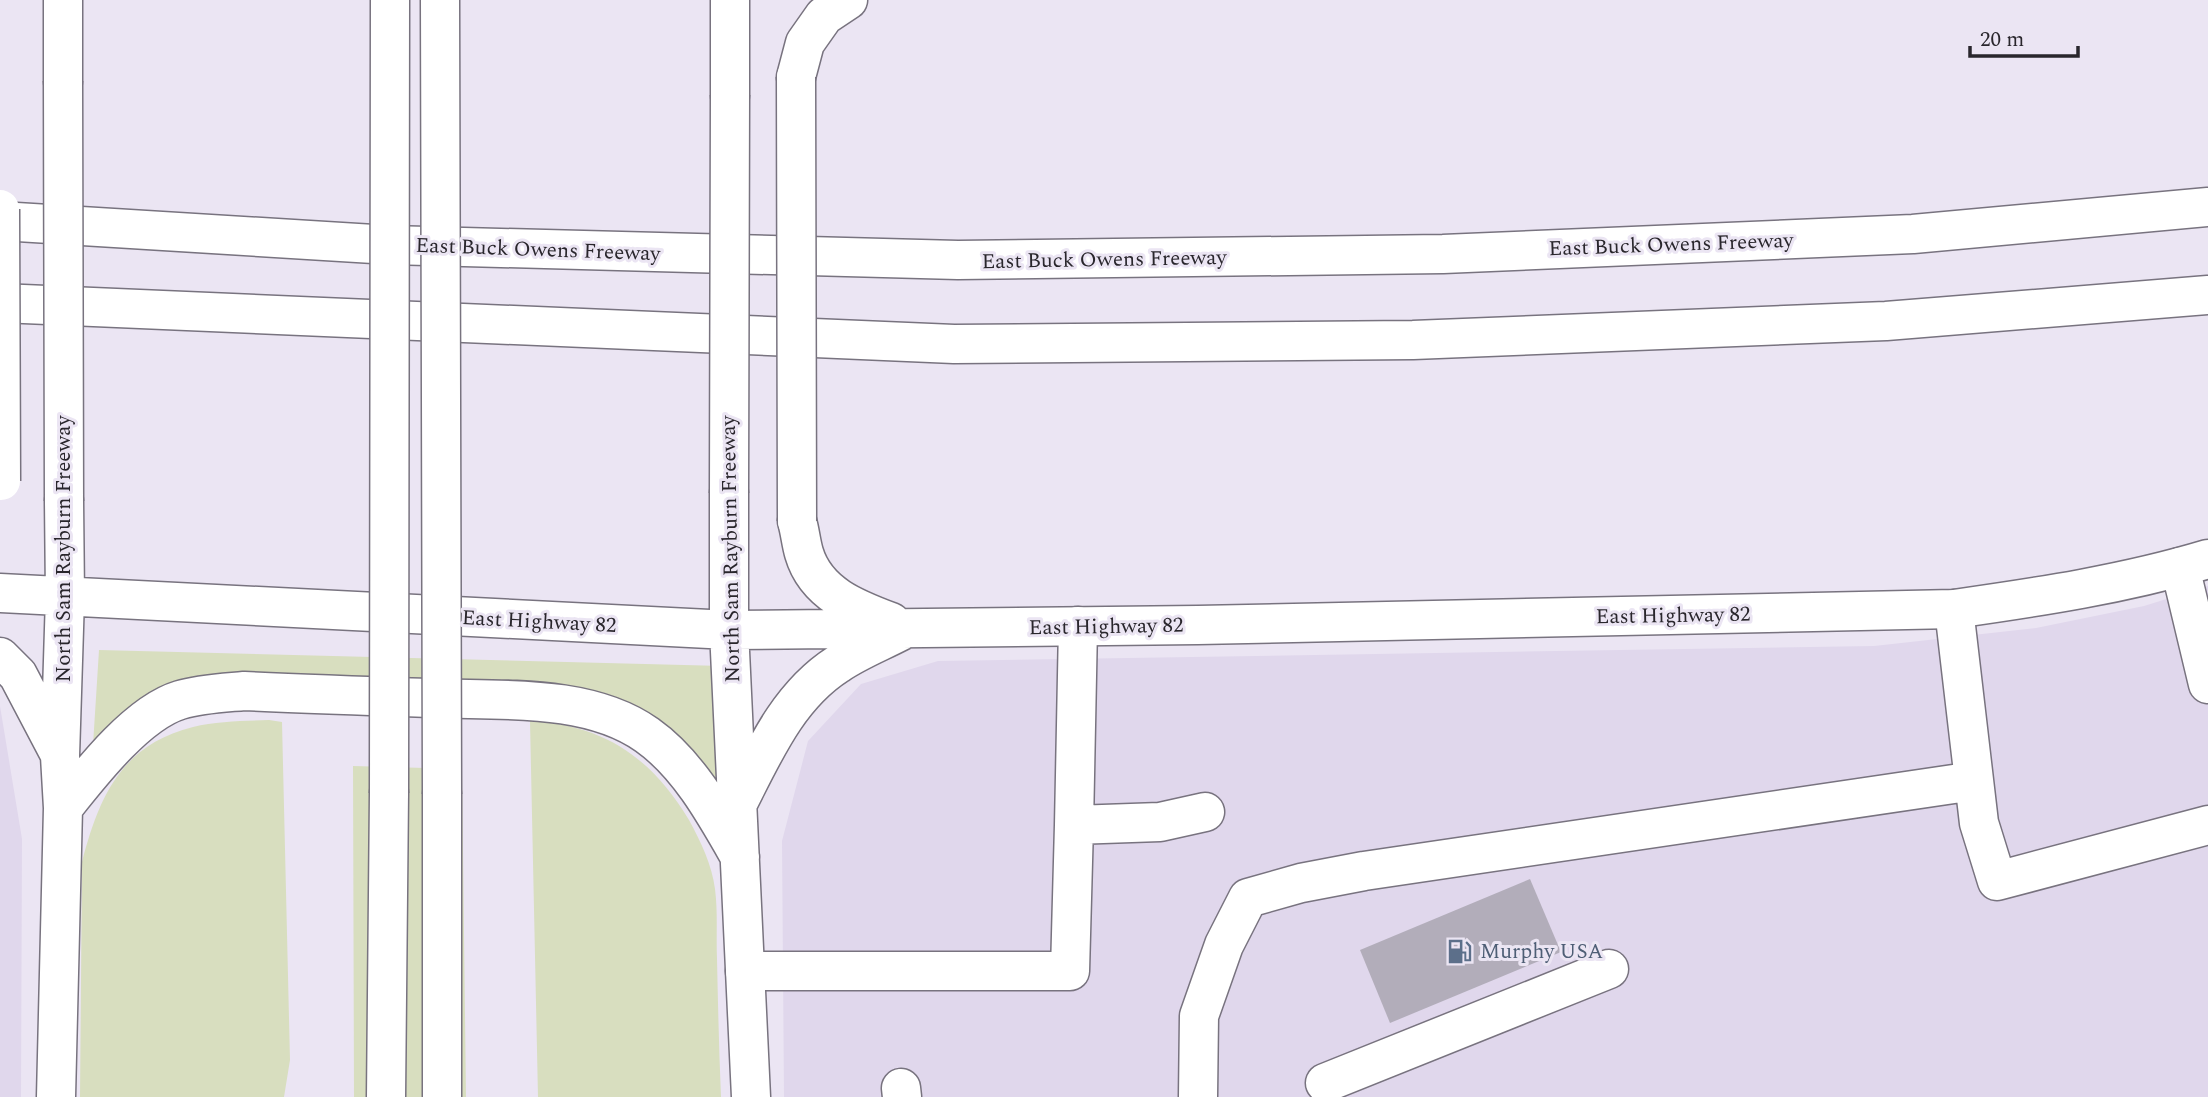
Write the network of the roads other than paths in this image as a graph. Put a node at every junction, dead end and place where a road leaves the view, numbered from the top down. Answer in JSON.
{"nodes":[{"id":1,"x":63,"y":0,"type":"edge"},
{"id":2,"x":390,"y":0,"type":"edge"},
{"id":3,"x":440,"y":0,"type":"edge"},
{"id":4,"x":730,"y":0,"type":"edge"},
{"id":5,"x":848,"y":0,"type":"edge"},
{"id":6,"x":2208,"y":207,"type":"edge"},
{"id":7,"x":0,"y":209,"type":"edge"},
{"id":8,"x":0,"y":221,"type":"edge"},
{"id":9,"x":2208,"y":295,"type":"edge"},
{"id":10,"x":0,"y":303,"type":"edge"},
{"id":11,"x":1,"y":484,"type":"edge"},
{"id":12,"x":2194,"y":563,"type":"edge"},
{"id":13,"x":0,"y":593,"type":"edge"},
{"id":14,"x":65,"y":597,"type":"junction"},
{"id":15,"x":1954,"y":609,"type":"junction"},
{"id":16,"x":1078,"y":626,"type":"junction"},
{"id":17,"x":906,"y":628,"type":"junction"},
{"id":18,"x":729,"y":630,"type":"junction"},
{"id":19,"x":0,"y":657,"type":"edge"},
{"id":20,"x":2208,"y":684,"type":"edge"},
{"id":21,"x":60,"y":756,"type":"junction"},
{"id":22,"x":1974,"y":781,"type":"junction"},
{"id":23,"x":737,"y":805,"type":"junction"},
{"id":24,"x":62,"y":808,"type":"junction"},
{"id":25,"x":1206,"y":813,"type":"dead end"},
{"id":26,"x":1073,"y":825,"type":"junction"},
{"id":27,"x":2208,"y":825,"type":"edge"},
{"id":28,"x":740,"y":857,"type":"junction"},
{"id":29,"x":1609,"y":969,"type":"dead end"},
{"id":30,"x":745,"y":971,"type":"junction"},
{"id":31,"x":1325,"y":1083,"type":"dead end"},
{"id":32,"x":56,"y":1097,"type":"edge"},
{"id":33,"x":386,"y":1097,"type":"edge"},
{"id":34,"x":442,"y":1097,"type":"edge"},
{"id":35,"x":751,"y":1097,"type":"edge"},
{"id":36,"x":1198,"y":1097,"type":"edge"}],
"edges":[{"from":1,"to":14,"type":"main road","name":"North Sam Rayburn Freeway","bridge":true},
{"from":2,"to":33,"type":"main road","bridge":true},
{"from":3,"to":34,"type":"main road","bridge":true},
{"from":4,"to":18,"type":"main road","name":"North Sam Rayburn Freeway","bridge":true},
{"from":5,"to":17,"type":"main road","bridge":true},
{"from":6,"to":8,"type":"main road","name":"East Buck Owens Freeway"},
{"from":7,"to":11,"type":"main road","bridge":true},
{"from":9,"to":10,"type":"main road"},
{"from":12,"to":15,"type":"main road","name":"East Highway 82"},
{"from":12,"to":20,"type":"main road"},
{"from":13,"to":14,"type":"main road","name":"East Highway 82"},
{"from":14,"to":18,"type":"main road","name":"East Highway 82"},
{"from":14,"to":21,"type":"main road","name":"North Sam Rayburn Freeway"},
{"from":15,"to":16,"type":"main road","name":"East Highway 82"},
{"from":15,"to":22,"type":"main road"},
{"from":16,"to":17,"type":"main road","name":"East Highway 82"},
{"from":16,"to":26,"type":"main road"},
{"from":17,"to":18,"type":"main road","name":"East Highway 82"},
{"from":17,"to":23,"type":"main road"},
{"from":18,"to":23,"type":"main road","name":"North Sam Rayburn Freeway"},
{"from":19,"to":21,"type":"main road"},
{"from":21,"to":24,"type":"main road","name":"North Sam Rayburn Freeway"},
{"from":22,"to":27,"type":"main road"},
{"from":22,"to":36,"type":"main road"},
{"from":23,"to":28,"type":"main road","name":"North Sam Rayburn Freeway"},
{"from":24,"to":28,"type":"main road"},
{"from":24,"to":32,"type":"main road","name":"North Sam Rayburn Freeway"},
{"from":25,"to":26,"type":"main road"},
{"from":26,"to":30,"type":"main road"},
{"from":28,"to":30,"type":"main road","name":"North Sam Rayburn Freeway"},
{"from":29,"to":31,"type":"main road"},
{"from":30,"to":35,"type":"main road","name":"North Sam Rayburn Freeway"}]}
